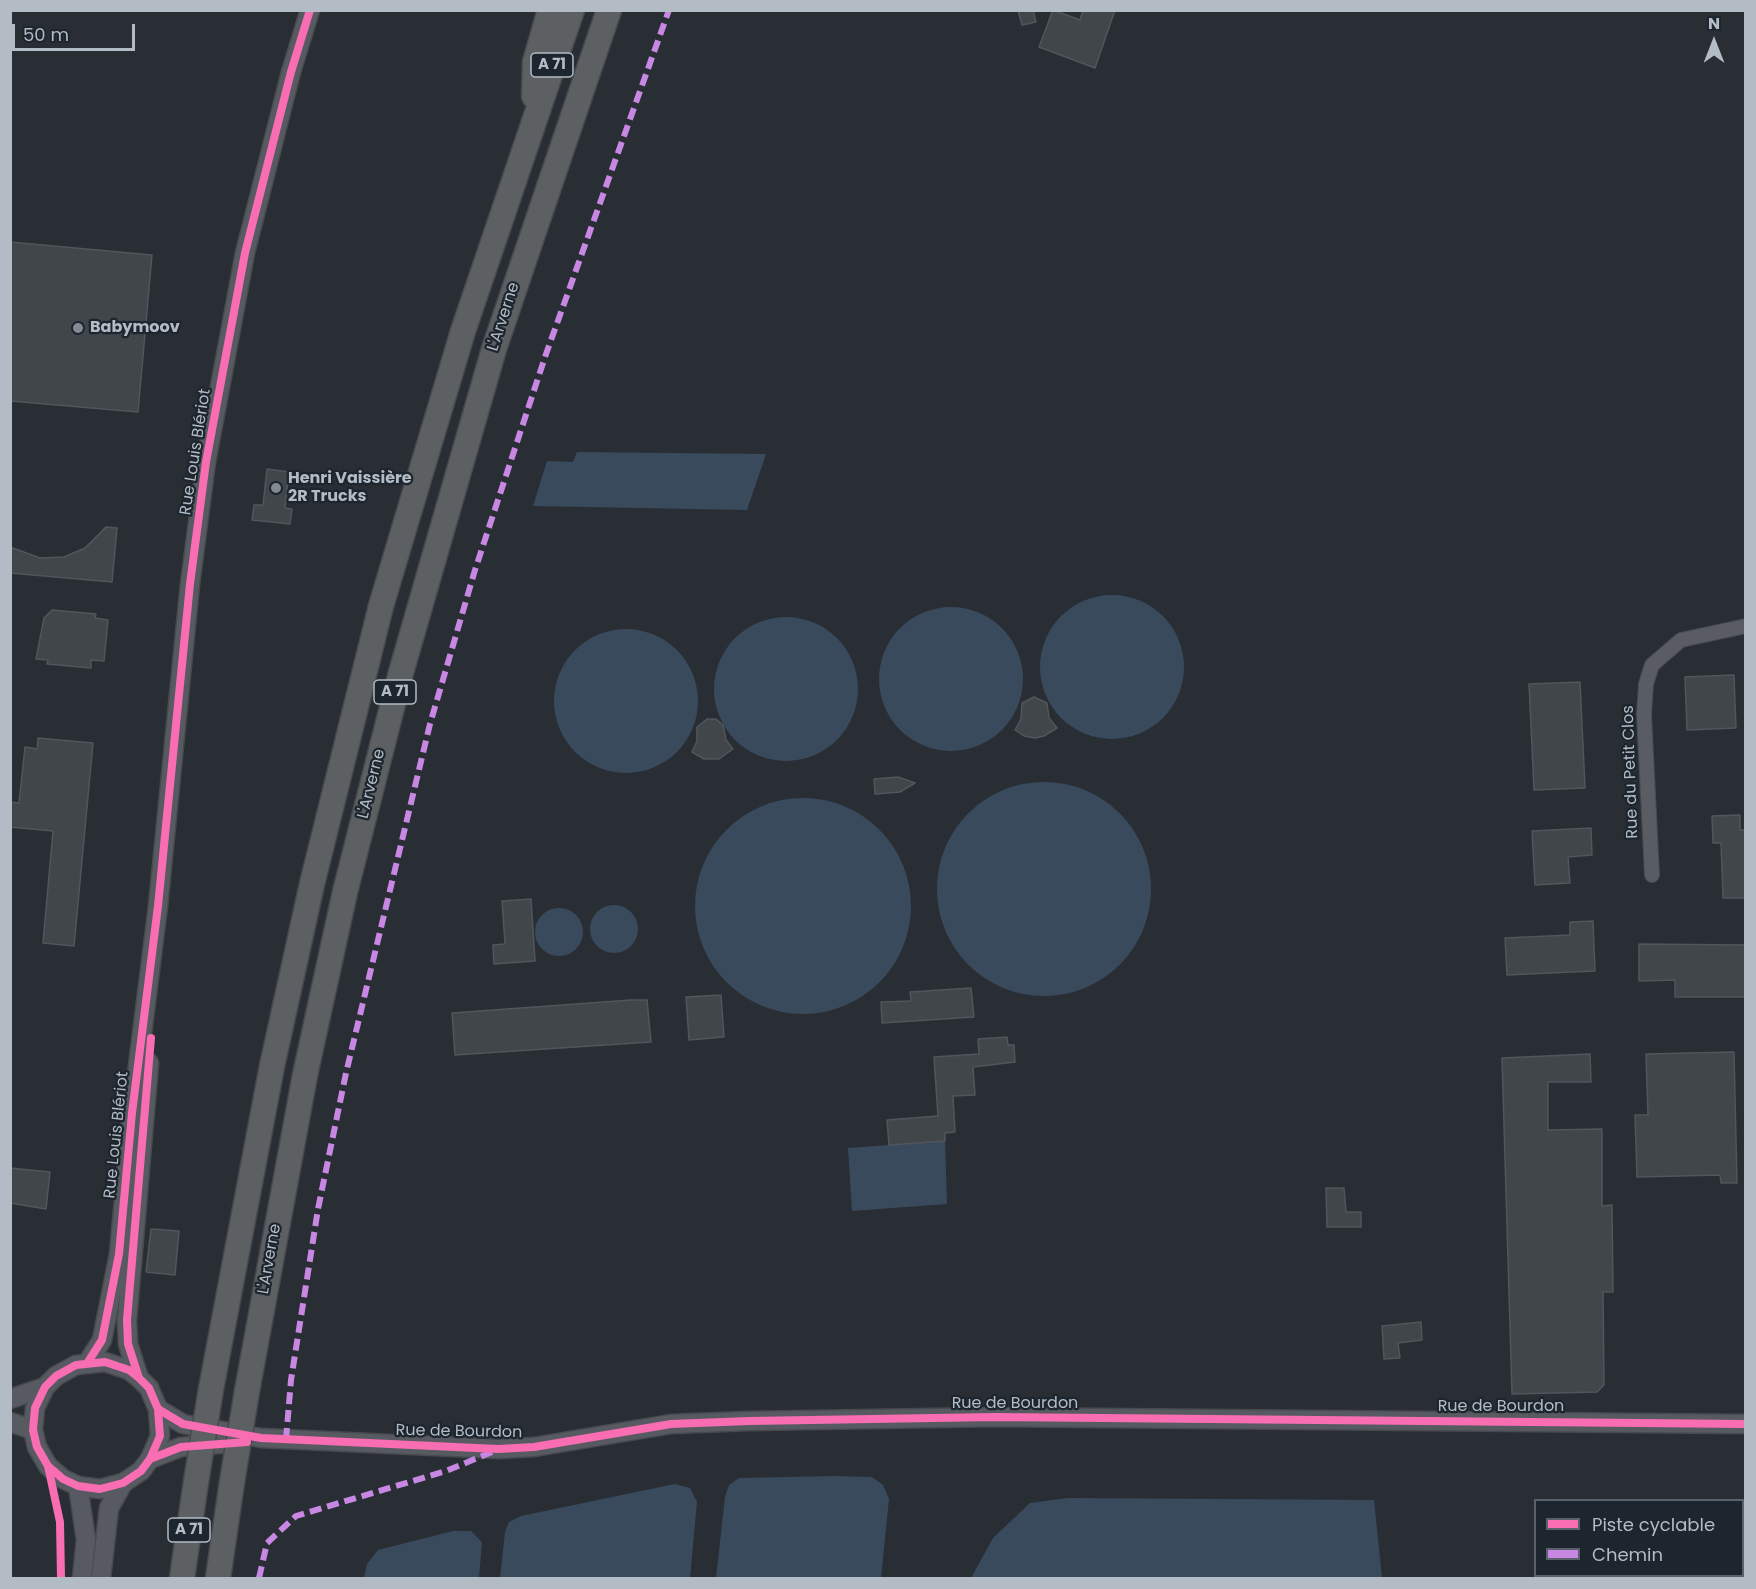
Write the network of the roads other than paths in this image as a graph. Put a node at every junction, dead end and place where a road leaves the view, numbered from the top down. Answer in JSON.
{"nodes":[{"id":1,"x":310,"y":10,"type":"edge"},
{"id":2,"x":550,"y":10,"type":"edge"},
{"id":3,"x":572,"y":10,"type":"edge"},
{"id":4,"x":609,"y":10,"type":"edge"},
{"id":5,"x":533,"y":121,"type":"junction"},
{"id":6,"x":1746,"y":626,"type":"edge"},
{"id":7,"x":1652,"y":875,"type":"dead end"},
{"id":8,"x":158,"y":906,"type":"junction"},
{"id":9,"x":88,"y":1362,"type":"junction"},
{"id":10,"x":139,"y":1378,"type":"junction"},
{"id":11,"x":45,"y":1387,"type":"junction"},
{"id":12,"x":10,"y":1399,"type":"edge"},
{"id":13,"x":158,"y":1408,"type":"junction"},
{"id":14,"x":10,"y":1422,"type":"edge"},
{"id":15,"x":1746,"y":1424,"type":"edge"},
{"id":16,"x":33,"y":1430,"type":"junction"},
{"id":17,"x":286,"y":1440,"type":"junction"},
{"id":18,"x":150,"y":1459,"type":"junction"},
{"id":19,"x":123,"y":1483,"type":"junction"},
{"id":20,"x":78,"y":1486,"type":"junction"},
{"id":21,"x":82,"y":1578,"type":"edge"},
{"id":22,"x":100,"y":1578,"type":"edge"},
{"id":23,"x":182,"y":1578,"type":"edge"},
{"id":24,"x":218,"y":1578,"type":"edge"}],
"edges":[{"from":1,"to":8,"type":"main road","name":"Rue Louis Blériot"},
{"from":2,"to":5,"type":"highway"},
{"from":3,"to":5,"type":"highway","number":"A 71"},
{"from":4,"to":24,"type":"highway","name":"L'Arverne","number":"A 71","bridge":true},
{"from":5,"to":23,"type":"highway","number":"A 71","bridge":true},
{"from":6,"to":7,"type":"street","name":"Rue du Petit Clos"},
{"from":8,"to":9,"type":"main road","name":"Rue Louis Blériot"},
{"from":8,"to":10,"type":"main road","name":"Rue Louis Blériot"},
{"from":9,"to":10,"type":"main road"},
{"from":9,"to":11,"type":"main road"},
{"from":10,"to":13,"type":"main road"},
{"from":11,"to":12,"type":"main road"},
{"from":11,"to":16,"type":"main road"},
{"from":13,"to":17,"type":"main road","name":"Rue de Bourdon"},
{"from":13,"to":18,"type":"main road"},
{"from":14,"to":16,"type":"main road"},
{"from":15,"to":17,"type":"main road","name":"Rue de Bourdon"},
{"from":16,"to":20,"type":"main road"},
{"from":17,"to":18,"type":"main road","name":"Rue de Bourdon"},
{"from":18,"to":19,"type":"main road"},
{"from":19,"to":20,"type":"main road"},
{"from":19,"to":22,"type":"main road"},
{"from":20,"to":21,"type":"main road"}]}
